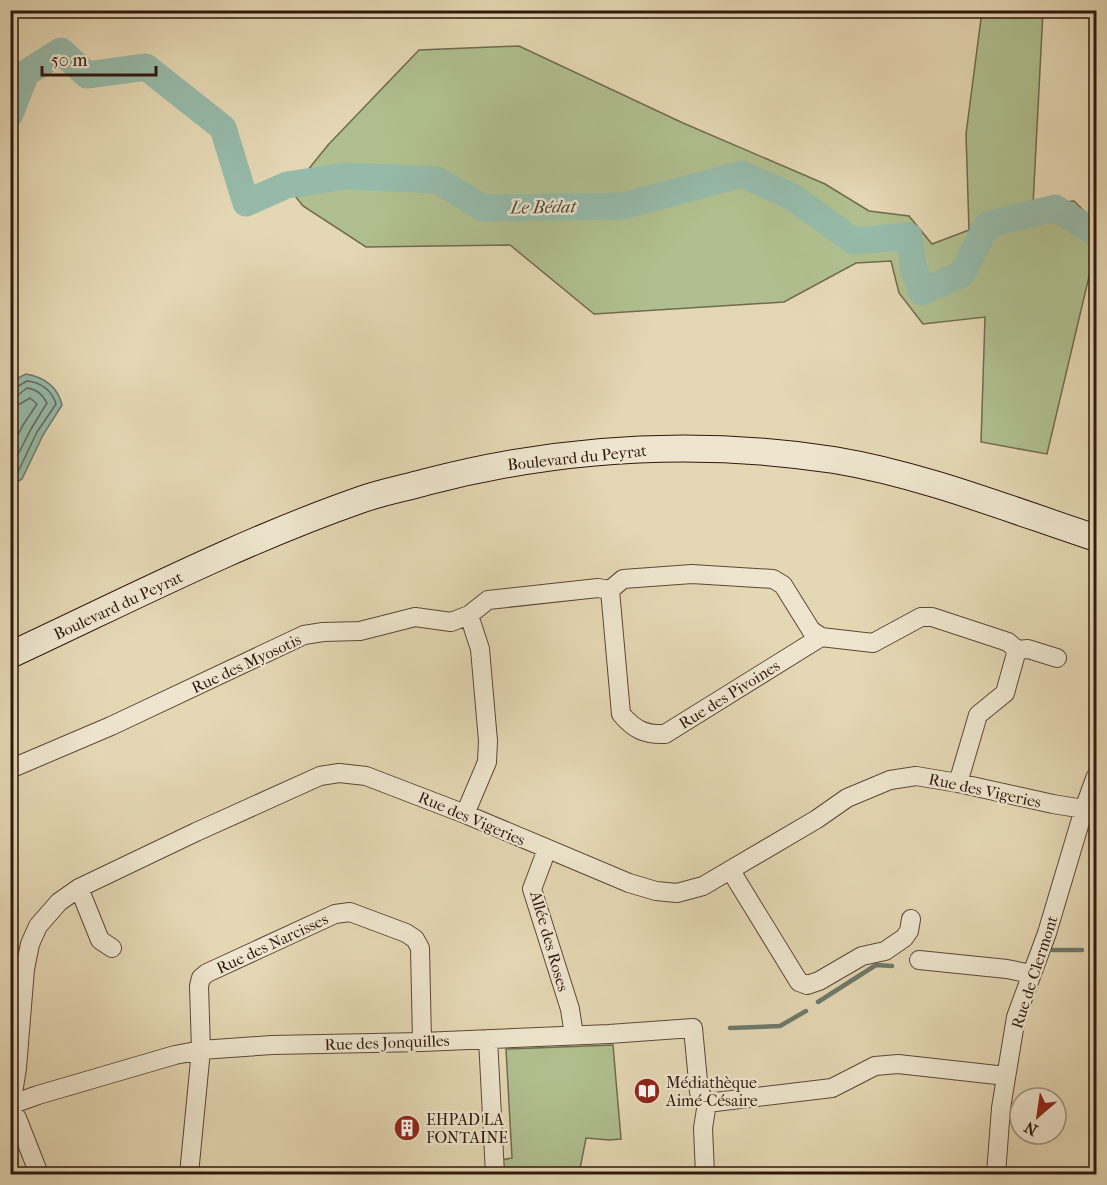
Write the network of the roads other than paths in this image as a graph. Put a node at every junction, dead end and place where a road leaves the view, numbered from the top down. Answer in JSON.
{"nodes":[{"id":1,"x":1096,"y":538,"type":"edge"},
{"id":2,"x":610,"y":590,"type":"junction"},
{"id":3,"x":469,"y":615,"type":"junction"},
{"id":4,"x":821,"y":637,"type":"junction"},
{"id":5,"x":1017,"y":650,"type":"junction"},
{"id":6,"x":10,"y":655,"type":"edge"},
{"id":7,"x":1057,"y":658,"type":"dead end"},
{"id":8,"x":10,"y":769,"type":"edge"},
{"id":9,"x":1096,"y":776,"type":"edge"},
{"id":10,"x":958,"y":783,"type":"junction"},
{"id":11,"x":1090,"y":810,"type":"edge"},
{"id":12,"x":465,"y":814,"type":"junction"},
{"id":13,"x":547,"y":849,"type":"junction"},
{"id":14,"x":731,"y":871,"type":"junction"},
{"id":15,"x":79,"y":888,"type":"junction"},
{"id":16,"x":911,"y":919,"type":"dead end"},
{"id":17,"x":112,"y":948,"type":"dead end"},
{"id":18,"x":919,"y":960,"type":"dead end"},
{"id":19,"x":1030,"y":974,"type":"junction"},
{"id":20,"x":574,"y":1035,"type":"junction"},
{"id":21,"x":488,"y":1039,"type":"junction"},
{"id":22,"x":422,"y":1042,"type":"junction"},
{"id":23,"x":201,"y":1050,"type":"junction"},
{"id":24,"x":1006,"y":1076,"type":"junction"},
{"id":25,"x":10,"y":1099,"type":"edge"},
{"id":26,"x":707,"y":1103,"type":"junction"},
{"id":27,"x":10,"y":1105,"type":"edge"},
{"id":28,"x":10,"y":1110,"type":"edge"},
{"id":29,"x":39,"y":1174,"type":"edge"},
{"id":30,"x":189,"y":1174,"type":"edge"},
{"id":31,"x":495,"y":1174,"type":"edge"},
{"id":32,"x":705,"y":1174,"type":"edge"},
{"id":33,"x":996,"y":1174,"type":"edge"}],
"edges":[{"from":1,"to":6,"type":"main road","name":"Boulevard du Peyrat"},
{"from":2,"to":3,"type":"street","name":"Rue des Myosotis"},
{"from":2,"to":4,"type":"street","name":"Rue des Myosotis"},
{"from":2,"to":4,"type":"street","name":"Rue des Pivoines"},
{"from":3,"to":8,"type":"street","name":"Rue des Myosotis"},
{"from":3,"to":12,"type":"street"},
{"from":4,"to":5,"type":"street"},
{"from":5,"to":7,"type":"street"},
{"from":5,"to":10,"type":"street"},
{"from":9,"to":11,"type":"street","name":"Rue de Clermont"},
{"from":10,"to":11,"type":"street","name":"Rue des Vigeries"},
{"from":10,"to":14,"type":"street","name":"Rue des Vigeries"},
{"from":11,"to":19,"type":"street","name":"Rue de Clermont"},
{"from":12,"to":13,"type":"street","name":"Rue des Vigeries"},
{"from":12,"to":15,"type":"street","name":"Rue des Vigeries"},
{"from":13,"to":14,"type":"street","name":"Rue des Vigeries"},
{"from":13,"to":20,"type":"street","name":"Allée des Roses"},
{"from":14,"to":16,"type":"street"},
{"from":15,"to":17,"type":"street"},
{"from":15,"to":25,"type":"street","name":"Rue des Vigeries"},
{"from":18,"to":19,"type":"street"},
{"from":19,"to":24,"type":"street","name":"Rue de Clermont"},
{"from":20,"to":21,"type":"street","name":"Rue des Jonquilles"},
{"from":20,"to":26,"type":"street","name":"Rue des Jonquilles"},
{"from":21,"to":22,"type":"street","name":"Rue des Jonquilles"},
{"from":21,"to":31,"type":"street"},
{"from":22,"to":23,"type":"street","name":"Rue des Jonquilles"},
{"from":22,"to":23,"type":"street","name":"Rue des Narcisses"},
{"from":23,"to":27,"type":"street","name":"Rue des Jonquilles"},
{"from":23,"to":30,"type":"street"},
{"from":24,"to":26,"type":"street"},
{"from":24,"to":33,"type":"street","name":"Rue de Clermont"},
{"from":26,"to":32,"type":"street"},
{"from":28,"to":29,"type":"street"}]}
